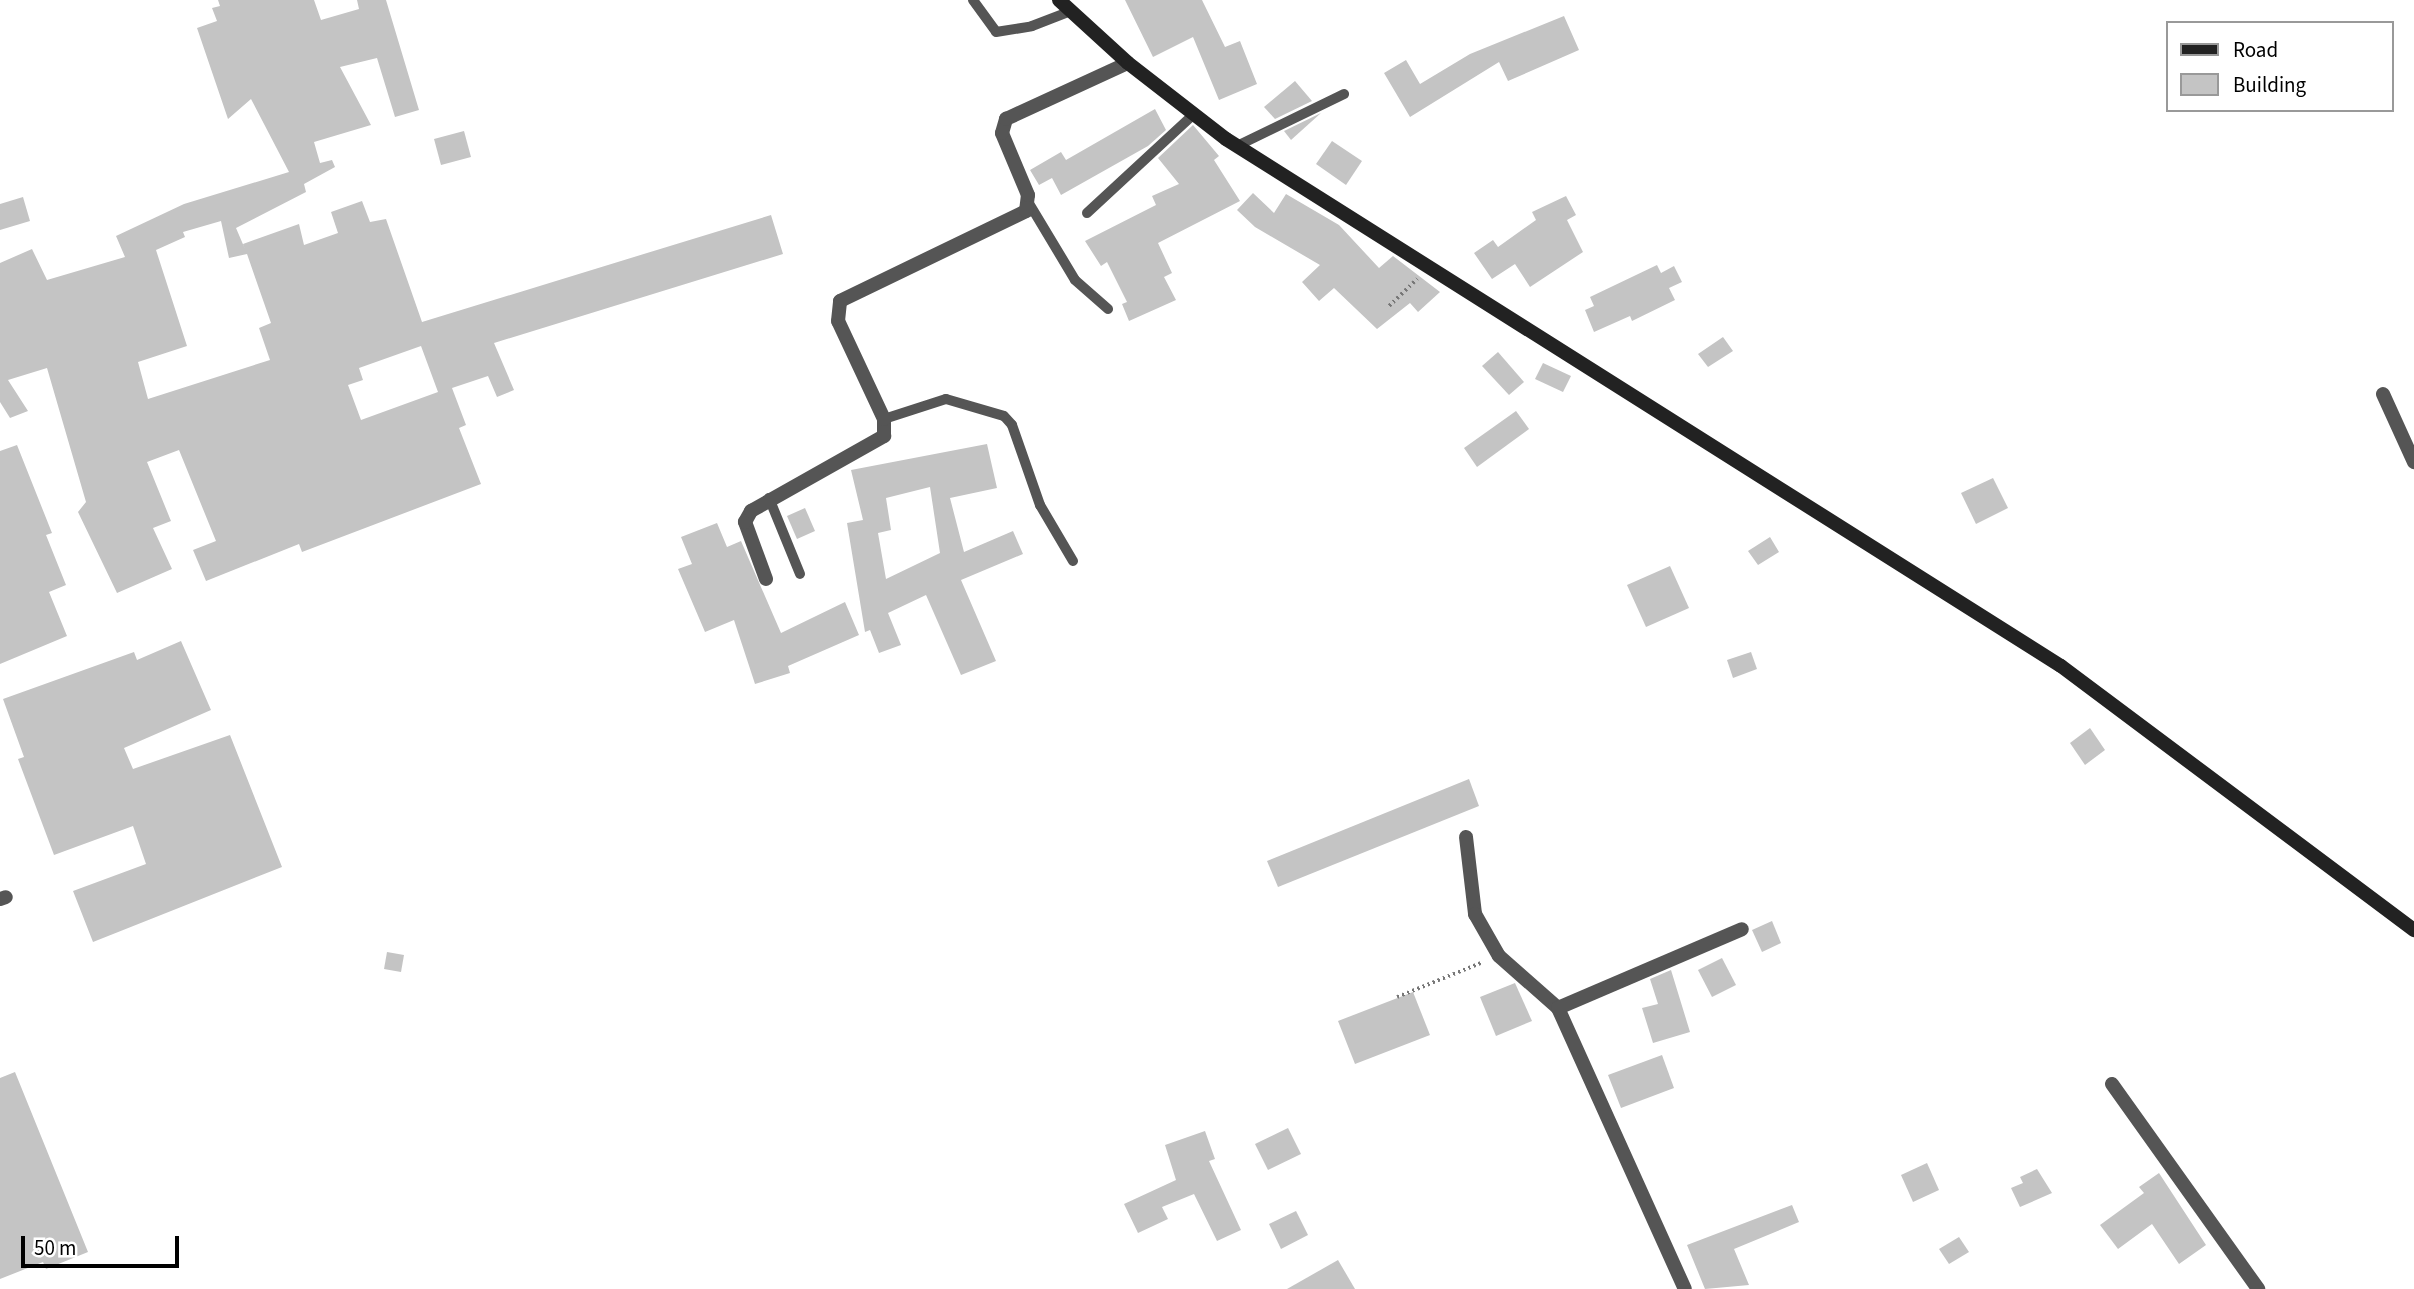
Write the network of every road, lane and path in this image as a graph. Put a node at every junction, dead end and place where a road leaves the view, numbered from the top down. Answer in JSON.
{"nodes":[{"id":1,"x":973,"y":0,"type":"edge"},
{"id":2,"x":1059,"y":0,"type":"edge"},
{"id":3,"x":1071,"y":10,"type":"junction"},
{"id":4,"x":1128,"y":63,"type":"junction"},
{"id":5,"x":1344,"y":94,"type":"dead end"},
{"id":6,"x":1194,"y":114,"type":"junction"},
{"id":7,"x":1237,"y":146,"type":"junction"},
{"id":8,"x":1030,"y":205,"type":"junction"},
{"id":9,"x":1087,"y":213,"type":"dead end"},
{"id":10,"x":1428,"y":268,"type":"junction"},
{"id":11,"x":1389,"y":306,"type":"dead end"},
{"id":12,"x":1108,"y":309,"type":"dead end"},
{"id":13,"x":2383,"y":394,"type":"dead end"},
{"id":14,"x":884,"y":419,"type":"junction"},
{"id":15,"x":2414,"y":462,"type":"edge"},
{"id":16,"x":769,"y":498,"type":"junction"},
{"id":17,"x":1073,"y":561,"type":"dead end"},
{"id":18,"x":800,"y":574,"type":"dead end"},
{"id":19,"x":766,"y":579,"type":"dead end"},
{"id":20,"x":1466,"y":837,"type":"dead end"},
{"id":21,"x":1742,"y":929,"type":"dead end"},
{"id":22,"x":2414,"y":930,"type":"edge"},
{"id":23,"x":1499,"y":956,"type":"junction"},
{"id":24,"x":1397,"y":997,"type":"dead end"},
{"id":25,"x":1558,"y":1008,"type":"junction"},
{"id":26,"x":2112,"y":1084,"type":"dead end"},
{"id":27,"x":1685,"y":1289,"type":"edge"},
{"id":28,"x":2258,"y":1289,"type":"edge"}],
"edges":[{"from":1,"to":3,"type":"lane"},
{"from":2,"to":3,"type":"street"},
{"from":3,"to":4,"type":"street"},
{"from":4,"to":6,"type":"street"},
{"from":4,"to":8,"type":"street"},
{"from":5,"to":7,"type":"lane"},
{"from":6,"to":7,"type":"street"},
{"from":6,"to":9,"type":"lane"},
{"from":7,"to":10,"type":"street"},
{"from":8,"to":12,"type":"lane"},
{"from":8,"to":14,"type":"street"},
{"from":10,"to":11,"type":"path"},
{"from":10,"to":22,"type":"street"},
{"from":13,"to":15,"type":"street"},
{"from":14,"to":16,"type":"street"},
{"from":14,"to":17,"type":"lane"},
{"from":16,"to":18,"type":"lane"},
{"from":16,"to":19,"type":"street"},
{"from":20,"to":23,"type":"street"},
{"from":21,"to":25,"type":"street"},
{"from":23,"to":24,"type":"path"},
{"from":23,"to":25,"type":"street"},
{"from":25,"to":27,"type":"street"},
{"from":26,"to":28,"type":"street"}]}
